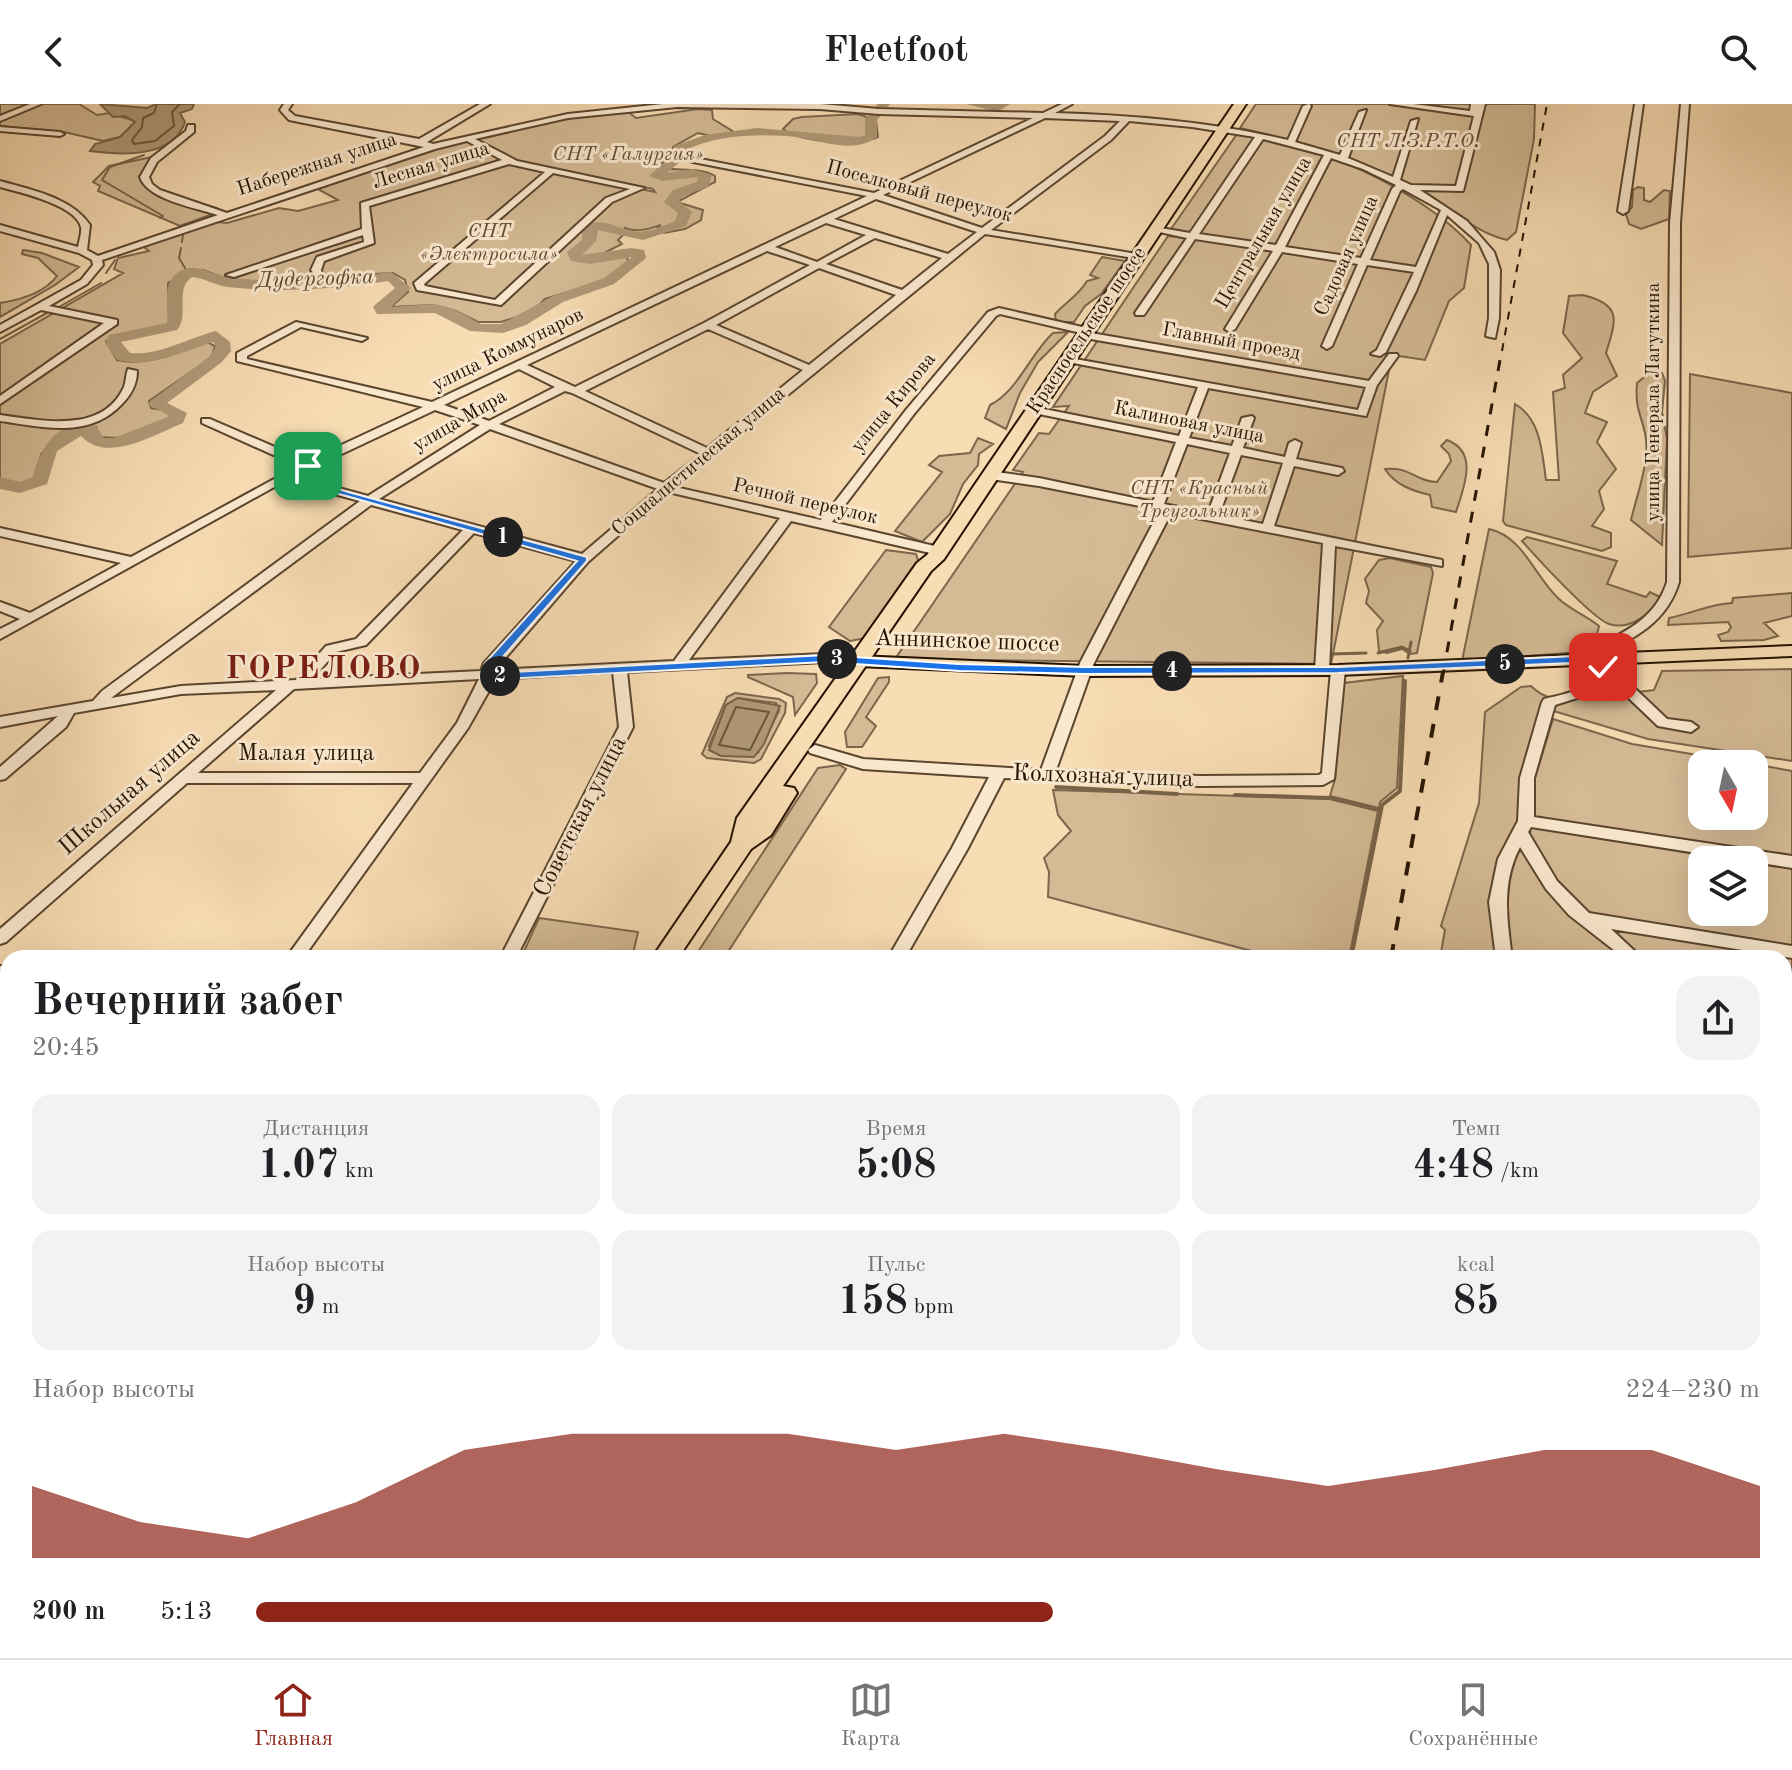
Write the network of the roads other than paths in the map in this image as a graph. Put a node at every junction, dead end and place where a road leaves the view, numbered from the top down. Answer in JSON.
{"nodes":[{"id":1,"x":37,"y":104,"type":"edge"},
{"id":2,"x":288,"y":104,"type":"edge"},
{"id":3,"x":486,"y":104,"type":"edge"},
{"id":4,"x":807,"y":104,"type":"edge"},
{"id":5,"x":839,"y":104,"type":"edge"},
{"id":6,"x":1068,"y":104,"type":"edge"},
{"id":7,"x":1240,"y":104,"type":"edge"},
{"id":8,"x":1394,"y":104,"type":"edge"},
{"id":9,"x":1478,"y":104,"type":"edge"},
{"id":10,"x":1639,"y":104,"type":"edge"},
{"id":11,"x":1685,"y":104,"type":"edge"},
{"id":12,"x":1411,"y":105,"type":"edge"},
{"id":13,"x":1307,"y":106,"type":"edge"},
{"id":14,"x":826,"y":108,"type":"junction"},
{"id":15,"x":1363,"y":112,"type":"dead end"},
{"id":16,"x":1040,"y":116,"type":"junction"},
{"id":17,"x":1128,"y":118,"type":"junction"},
{"id":18,"x":0,"y":119,"type":"edge"},
{"id":19,"x":1415,"y":121,"type":"dead end"},
{"id":20,"x":191,"y":127,"type":"dead end"},
{"id":21,"x":1224,"y":128,"type":"junction"},
{"id":22,"x":0,"y":129,"type":"edge"},
{"id":23,"x":60,"y":134,"type":"dead end"},
{"id":24,"x":1261,"y":135,"type":"junction"},
{"id":25,"x":467,"y":138,"type":"junction"},
{"id":26,"x":420,"y":142,"type":"junction"},
{"id":27,"x":1291,"y":142,"type":"junction"},
{"id":28,"x":432,"y":147,"type":"junction"},
{"id":29,"x":1329,"y":154,"type":"junction"},
{"id":30,"x":693,"y":159,"type":"dead end"},
{"id":31,"x":1343,"y":159,"type":"junction"},
{"id":32,"x":509,"y":161,"type":"junction"},
{"id":33,"x":551,"y":171,"type":"junction"},
{"id":34,"x":0,"y":184,"type":"edge"},
{"id":35,"x":1402,"y":184,"type":"junction"},
{"id":36,"x":873,"y":195,"type":"junction"},
{"id":37,"x":935,"y":201,"type":"dead end"},
{"id":38,"x":918,"y":210,"type":"junction"},
{"id":39,"x":1447,"y":210,"type":"junction"},
{"id":40,"x":1623,"y":211,"type":"dead end"},
{"id":41,"x":223,"y":214,"type":"junction"},
{"id":42,"x":824,"y":219,"type":"junction"},
{"id":43,"x":0,"y":228,"type":"edge"},
{"id":44,"x":368,"y":230,"type":"junction"},
{"id":45,"x":1155,"y":230,"type":"junction"},
{"id":46,"x":983,"y":231,"type":"junction"},
{"id":47,"x":875,"y":234,"type":"junction"},
{"id":48,"x":1194,"y":235,"type":"junction"},
{"id":49,"x":765,"y":247,"type":"junction"},
{"id":50,"x":1279,"y":249,"type":"junction"},
{"id":51,"x":82,"y":251,"type":"junction"},
{"id":52,"x":949,"y":257,"type":"junction"},
{"id":53,"x":1137,"y":257,"type":"junction"},
{"id":54,"x":97,"y":259,"type":"junction"},
{"id":55,"x":1363,"y":261,"type":"junction"},
{"id":56,"x":818,"y":265,"type":"junction"},
{"id":57,"x":1419,"y":270,"type":"junction"},
{"id":58,"x":319,"y":274,"type":"dead end"},
{"id":59,"x":231,"y":275,"type":"dead end"},
{"id":60,"x":904,"y":294,"type":"junction"},
{"id":61,"x":39,"y":307,"type":"junction"},
{"id":62,"x":999,"y":311,"type":"joint"},
{"id":63,"x":1140,"y":313,"type":"dead end"},
{"id":64,"x":708,"y":325,"type":"junction"},
{"id":65,"x":0,"y":329,"type":"edge"},
{"id":66,"x":1230,"y":329,"type":"dead end"},
{"id":67,"x":1086,"y":333,"type":"junction"},
{"id":68,"x":1491,"y":336,"type":"dead end"},
{"id":69,"x":362,"y":338,"type":"dead end"},
{"id":70,"x":1327,"y":346,"type":"dead end"},
{"id":71,"x":1376,"y":354,"type":"dead end"},
{"id":72,"x":1393,"y":356,"type":"dead end"},
{"id":73,"x":1068,"y":359,"type":"junction"},
{"id":74,"x":518,"y":365,"type":"junction"},
{"id":75,"x":811,"y":370,"type":"junction"},
{"id":76,"x":132,"y":371,"type":"dead end"},
{"id":77,"x":1204,"y":384,"type":"junction"},
{"id":78,"x":1372,"y":385,"type":"junction"},
{"id":79,"x":570,"y":389,"type":"junction"},
{"id":80,"x":0,"y":401,"type":"edge"},
{"id":81,"x":433,"y":406,"type":"junction"},
{"id":82,"x":1034,"y":410,"type":"junction"},
{"id":83,"x":0,"y":418,"type":"edge"},
{"id":84,"x":1248,"y":418,"type":"dead end"},
{"id":85,"x":206,"y":421,"type":"dead end"},
{"id":86,"x":487,"y":426,"type":"junction"},
{"id":87,"x":1183,"y":441,"type":"junction"},
{"id":88,"x":1295,"y":443,"type":"dead end"},
{"id":89,"x":1234,"y":450,"type":"junction"},
{"id":90,"x":708,"y":453,"type":"junction"},
{"id":91,"x":1288,"y":461,"type":"junction"},
{"id":92,"x":308,"y":466,"type":"junction"},
{"id":93,"x":1338,"y":471,"type":"dead end"},
{"id":94,"x":990,"y":475,"type":"junction"},
{"id":95,"x":284,"y":477,"type":"junction"},
{"id":96,"x":666,"y":488,"type":"junction"},
{"id":97,"x":367,"y":502,"type":"junction"},
{"id":98,"x":1162,"y":508,"type":"junction"},
{"id":99,"x":788,"y":516,"type":"junction"},
{"id":100,"x":1212,"y":518,"type":"junction"},
{"id":101,"x":824,"y":524,"type":"junction"},
{"id":102,"x":472,"y":528,"type":"junction"},
{"id":103,"x":1267,"y":530,"type":"junction"},
{"id":104,"x":0,"y":532,"type":"edge"},
{"id":105,"x":1329,"y":543,"type":"junction"},
{"id":106,"x":937,"y":555,"type":"junction"},
{"id":107,"x":584,"y":559,"type":"junction"},
{"id":108,"x":131,"y":561,"type":"junction"},
{"id":109,"x":1437,"y":563,"type":"dead end"},
{"id":110,"x":0,"y":606,"type":"edge"},
{"id":111,"x":30,"y":618,"type":"junction"},
{"id":112,"x":0,"y":635,"type":"edge"},
{"id":113,"x":1623,"y":639,"type":"junction"},
{"id":114,"x":1792,"y":651,"type":"edge"},
{"id":115,"x":1643,"y":656,"type":"junction"},
{"id":116,"x":865,"y":662,"type":"junction"},
{"id":117,"x":1599,"y":664,"type":"junction"},
{"id":118,"x":678,"y":665,"type":"junction"},
{"id":119,"x":620,"y":669,"type":"junction"},
{"id":120,"x":1330,"y":670,"type":"junction"},
{"id":121,"x":1085,"y":671,"type":"junction"},
{"id":122,"x":486,"y":677,"type":"junction"},
{"id":123,"x":296,"y":683,"type":"junction"},
{"id":124,"x":99,"y":703,"type":"junction"},
{"id":125,"x":69,"y":710,"type":"junction"},
{"id":126,"x":0,"y":722,"type":"edge"},
{"id":127,"x":1691,"y":727,"type":"dead end"},
{"id":128,"x":815,"y":750,"type":"junction"},
{"id":129,"x":999,"y":773,"type":"junction"},
{"id":130,"x":0,"y":775,"type":"edge"},
{"id":131,"x":1047,"y":775,"type":"junction"},
{"id":132,"x":186,"y":778,"type":"junction"},
{"id":133,"x":425,"y":778,"type":"junction"},
{"id":134,"x":1524,"y":827,"type":"junction"},
{"id":135,"x":743,"y":843,"type":"junction"},
{"id":136,"x":1792,"y":862,"type":"edge"},
{"id":137,"x":1587,"y":919,"type":"junction"},
{"id":138,"x":0,"y":938,"type":"edge"},
{"id":139,"x":1501,"y":939,"type":"junction"},
{"id":140,"x":300,"y":950,"type":"edge"},
{"id":141,"x":512,"y":950,"type":"edge"},
{"id":142,"x":670,"y":950,"type":"edge"},
{"id":143,"x":901,"y":950,"type":"edge"},
{"id":144,"x":1503,"y":950,"type":"edge"},
{"id":145,"x":1510,"y":950,"type":"edge"},
{"id":146,"x":1624,"y":950,"type":"edge"},
{"id":147,"x":1780,"y":950,"type":"edge"}],
"edges":[{"from":1,"to":18,"type":"street"},
{"from":2,"to":26,"type":"street"},
{"from":3,"to":26,"type":"street"},
{"from":4,"to":14,"type":"street"},
{"from":5,"to":14,"type":"street","name":"Набережная улица"},
{"from":6,"to":16,"type":"street","name":"улица Коммунаров"},
{"from":7,"to":21,"type":"highway","name":"Красносельское шоссе"},
{"from":8,"to":12,"type":"street"},
{"from":9,"to":12,"type":"street"},
{"from":9,"to":35,"type":"street"},
{"from":10,"to":40,"type":"street"},
{"from":11,"to":113,"type":"street","name":"улица Генерала Лагуткина"},
{"from":13,"to":27,"type":"street"},
{"from":14,"to":16,"type":"street"},
{"from":14,"to":25,"type":"street","name":"Набережная улица"},
{"from":15,"to":31,"type":"street"},
{"from":16,"to":17,"type":"street"},
{"from":16,"to":36,"type":"street","name":"улица Коммунаров"},
{"from":17,"to":21,"type":"street"},
{"from":17,"to":46,"type":"street","name":"Социалистическая улица"},
{"from":19,"to":35,"type":"street","name":"Садовая улица"},
{"from":20,"to":41,"type":"street"},
{"from":21,"to":24,"type":"street"},
{"from":21,"to":45,"type":"highway","name":"Красносельское шоссе"},
{"from":22,"to":23,"type":"street"},
{"from":24,"to":27,"type":"street"},
{"from":24,"to":48,"type":"street"},
{"from":25,"to":28,"type":"street","name":"Набережная улица"},
{"from":25,"to":32,"type":"street"},
{"from":26,"to":28,"type":"street"},
{"from":27,"to":29,"type":"street"},
{"from":28,"to":41,"type":"street","name":"Набережная улица"},
{"from":29,"to":31,"type":"street"},
{"from":29,"to":50,"type":"street","name":"Центральная улица"},
{"from":30,"to":36,"type":"street","name":"Поселковый переулок"},
{"from":31,"to":35,"type":"street"},
{"from":32,"to":33,"type":"street"},
{"from":32,"to":44,"type":"street","name":"Лесная улица"},
{"from":33,"to":33,"type":"street"},
{"from":34,"to":51,"type":"street"},
{"from":35,"to":39,"type":"street"},
{"from":35,"to":55,"type":"street","name":"Садовая улица"},
{"from":36,"to":38,"type":"street","name":"Поселковый переулок"},
{"from":36,"to":42,"type":"street","name":"улица Коммунаров"},
{"from":37,"to":38,"type":"street"},
{"from":38,"to":46,"type":"street","name":"Поселковый переулок"},
{"from":39,"to":57,"type":"street"},
{"from":39,"to":68,"type":"street"},
{"from":41,"to":54,"type":"street","name":"Набережная улица"},
{"from":42,"to":47,"type":"street"},
{"from":42,"to":49,"type":"street","name":"улица Коммунаров"},
{"from":43,"to":51,"type":"street"},
{"from":44,"to":58,"type":"street"},
{"from":44,"to":59,"type":"street"},
{"from":45,"to":48,"type":"street"},
{"from":45,"to":53,"type":"highway","name":"Красносельское шоссе"},
{"from":46,"to":52,"type":"street","name":"Социалистическая улица"},
{"from":46,"to":53,"type":"street","name":"Поселковый переулок"},
{"from":47,"to":52,"type":"street"},
{"from":47,"to":56,"type":"street","name":"улица Мира"},
{"from":48,"to":50,"type":"street"},
{"from":48,"to":63,"type":"street"},
{"from":49,"to":56,"type":"street"},
{"from":49,"to":74,"type":"street","name":"улица Коммунаров"},
{"from":50,"to":55,"type":"street"},
{"from":50,"to":66,"type":"street","name":"Центральная улица"},
{"from":51,"to":54,"type":"street"},
{"from":52,"to":60,"type":"street","name":"Социалистическая улица"},
{"from":53,"to":67,"type":"highway","name":"Красносельское шоссе"},
{"from":54,"to":61,"type":"street"},
{"from":55,"to":57,"type":"street"},
{"from":55,"to":70,"type":"street","name":"Садовая улица"},
{"from":56,"to":60,"type":"street"},
{"from":56,"to":64,"type":"street","name":"улица Мира"},
{"from":57,"to":71,"type":"street"},
{"from":60,"to":75,"type":"street","name":"Социалистическая улица"},
{"from":61,"to":65,"type":"street"},
{"from":61,"to":80,"type":"street"},
{"from":62,"to":67,"type":"street","name":"Главный проезд"},
{"from":62,"to":101,"type":"street","name":"улица Кирова"},
{"from":64,"to":75,"type":"street"},
{"from":64,"to":79,"type":"street","name":"улица Мира"},
{"from":67,"to":73,"type":"highway","name":"Красносельское шоссе"},
{"from":67,"to":78,"type":"street","name":"Главный проезд"},
{"from":69,"to":81,"type":"street","name":"Речной переулок"},
{"from":72,"to":78,"type":"street"},
{"from":73,"to":77,"type":"street"},
{"from":73,"to":82,"type":"highway","name":"Красносельское шоссе"},
{"from":74,"to":79,"type":"street"},
{"from":74,"to":81,"type":"street","name":"улица Коммунаров"},
{"from":75,"to":90,"type":"street","name":"Социалистическая улица"},
{"from":76,"to":83,"type":"street"},
{"from":77,"to":78,"type":"street"},
{"from":77,"to":87,"type":"street"},
{"from":79,"to":86,"type":"street","name":"улица Мира"},
{"from":79,"to":90,"type":"street"},
{"from":81,"to":86,"type":"street","name":"Речной переулок"},
{"from":81,"to":92,"type":"street","name":"улица Коммунаров"},
{"from":82,"to":87,"type":"street","name":"Калиновая улица"},
{"from":82,"to":94,"type":"highway","name":"Красносельское шоссе"},
{"from":84,"to":89,"type":"street"},
{"from":85,"to":92,"type":"street"},
{"from":86,"to":96,"type":"street","name":"Речной переулок"},
{"from":86,"to":97,"type":"street","name":"улица Мира"},
{"from":87,"to":89,"type":"street","name":"Калиновая улица"},
{"from":87,"to":98,"type":"street"},
{"from":88,"to":91,"type":"street"},
{"from":89,"to":91,"type":"street","name":"Калиновая улица"},
{"from":89,"to":100,"type":"street"},
{"from":90,"to":96,"type":"street","name":"Социалистическая улица"},
{"from":91,"to":93,"type":"street","name":"Калиновая улица"},
{"from":91,"to":103,"type":"street"},
{"from":92,"to":95,"type":"street","name":"улица Коммунаров"},
{"from":94,"to":98,"type":"street"},
{"from":94,"to":106,"type":"highway","name":"Красносельское шоссе"},
{"from":95,"to":97,"type":"street"},
{"from":95,"to":108,"type":"street","name":"улица Коммунаров"},
{"from":96,"to":99,"type":"street","name":"Речной переулок"},
{"from":96,"to":107,"type":"street","name":"Социалистическая улица"},
{"from":97,"to":102,"type":"street"},
{"from":97,"to":124,"type":"street","name":"улица Мира"},
{"from":98,"to":100,"type":"street"},
{"from":98,"to":121,"type":"street"},
{"from":99,"to":101,"type":"street","name":"Речной переулок"},
{"from":99,"to":118,"type":"street"},
{"from":100,"to":103,"type":"street"},
{"from":101,"to":106,"type":"street","name":"Речной переулок"},
{"from":102,"to":107,"type":"street"},
{"from":102,"to":123,"type":"street","name":"Школьная улица"},
{"from":103,"to":105,"type":"street"},
{"from":104,"to":108,"type":"street"},
{"from":105,"to":109,"type":"street"},
{"from":105,"to":120,"type":"street"},
{"from":106,"to":116,"type":"highway","name":"Красносельское шоссе"},
{"from":107,"to":122,"type":"street","name":"Социалистическая улица"},
{"from":108,"to":111,"type":"street","name":"улица Коммунаров"},
{"from":110,"to":111,"type":"street"},
{"from":111,"to":112,"type":"street","name":"улица Коммунаров"},
{"from":113,"to":115,"type":"street"},
{"from":113,"to":117,"type":"street","name":"улица Генерала Лагуткина"},
{"from":114,"to":115,"type":"main road","name":"Аннинское шоссе"},
{"from":115,"to":117,"type":"main road","name":"Аннинское шоссе"},
{"from":116,"to":118,"type":"street","name":"Аннинское шоссе"},
{"from":116,"to":121,"type":"main road","name":"Аннинское шоссе"},
{"from":116,"to":128,"type":"highway","name":"Красносельское шоссе"},
{"from":116,"to":135,"type":"highway","name":"Красносельское шоссе"},
{"from":117,"to":120,"type":"main road","name":"Аннинское шоссе"},
{"from":117,"to":127,"type":"street"},
{"from":117,"to":134,"type":"street","name":"улица Генерала Лагуткина"},
{"from":118,"to":119,"type":"street","name":"Аннинское шоссе"},
{"from":119,"to":122,"type":"street","name":"Аннинское шоссе"},
{"from":119,"to":141,"type":"street","name":"Советская улица"},
{"from":120,"to":121,"type":"main road","name":"Аннинское шоссе"},
{"from":120,"to":131,"type":"street","name":"Колхозная улица"},
{"from":121,"to":131,"type":"street"},
{"from":122,"to":123,"type":"street","name":"Аннинское шоссе"},
{"from":122,"to":133,"type":"street","name":"Социалистическая улица"},
{"from":123,"to":124,"type":"street","name":"Аннинское шоссе"},
{"from":123,"to":132,"type":"street","name":"Школьная улица"},
{"from":124,"to":125,"type":"street","name":"Аннинское шоссе"},
{"from":125,"to":126,"type":"street","name":"Аннинское шоссе"},
{"from":125,"to":130,"type":"street"},
{"from":128,"to":129,"type":"street"},
{"from":128,"to":135,"type":"highway","name":"Красносельское шоссе"},
{"from":129,"to":131,"type":"street","name":"Колхозная улица"},
{"from":129,"to":143,"type":"street","name":"Колхозная улица"},
{"from":132,"to":133,"type":"street","name":"Малая улица"},
{"from":132,"to":138,"type":"street","name":"Школьная улица"},
{"from":133,"to":140,"type":"street","name":"Социалистическая улица"},
{"from":134,"to":136,"type":"street"},
{"from":134,"to":137,"type":"street"},
{"from":134,"to":139,"type":"street"},
{"from":135,"to":142,"type":"highway","name":"Красносельское шоссе"},
{"from":137,"to":146,"type":"street"},
{"from":137,"to":147,"type":"street"},
{"from":139,"to":144,"type":"street"},
{"from":139,"to":145,"type":"street"}]}
